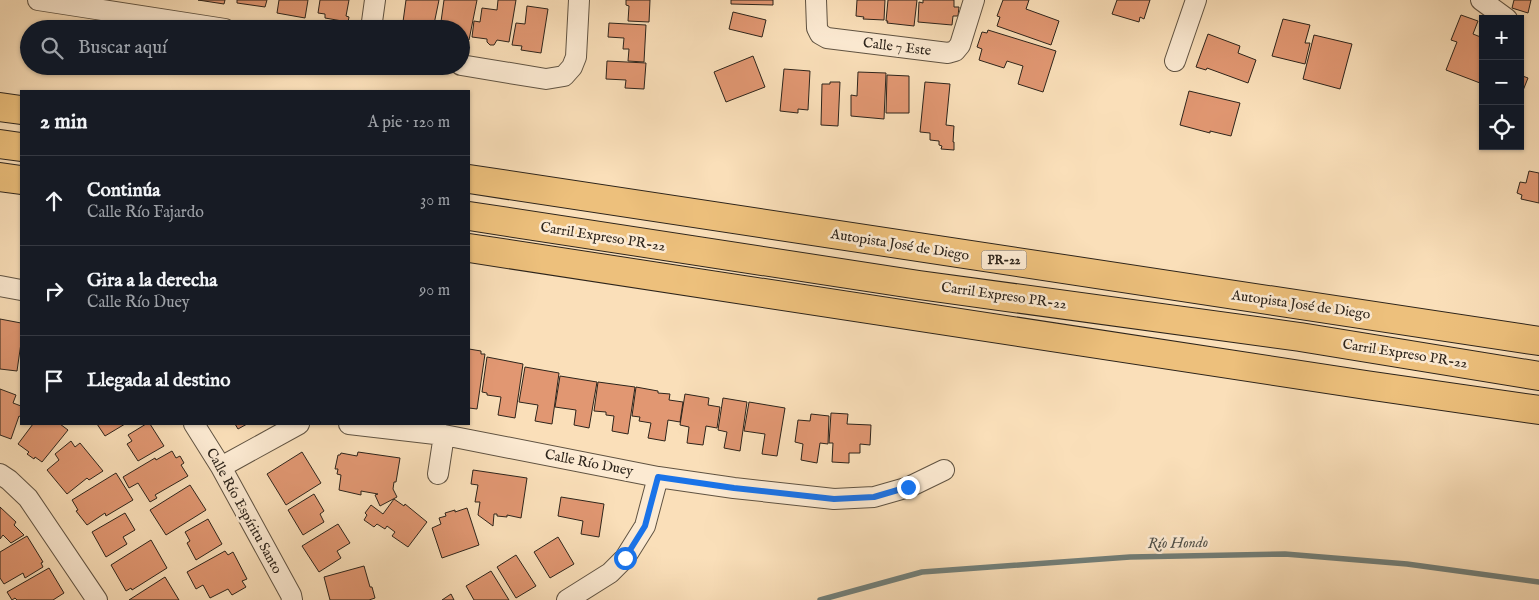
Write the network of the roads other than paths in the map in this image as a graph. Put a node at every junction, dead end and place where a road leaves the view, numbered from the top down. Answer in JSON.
{"nodes":[{"id":1,"x":38,"y":0,"type":"edge"},
{"id":2,"x":375,"y":0,"type":"edge"},
{"id":3,"x":579,"y":0,"type":"edge"},
{"id":4,"x":816,"y":0,"type":"edge"},
{"id":5,"x":974,"y":0,"type":"edge"},
{"id":6,"x":1196,"y":0,"type":"edge"},
{"id":7,"x":1481,"y":0,"type":"edge"},
{"id":8,"x":1502,"y":15,"type":"edge"},
{"id":9,"x":167,"y":20,"type":"edge"},
{"id":10,"x":372,"y":20,"type":"edge"},
{"id":11,"x":1175,"y":62,"type":"dead end"},
{"id":12,"x":470,"y":66,"type":"edge"},
{"id":13,"x":0,"y":106,"type":"edge"},
{"id":14,"x":20,"y":110,"type":"edge"},
{"id":15,"x":0,"y":144,"type":"edge"},
{"id":16,"x":20,"y":148,"type":"edge"},
{"id":17,"x":0,"y":177,"type":"edge"},
{"id":18,"x":470,"y":179,"type":"edge"},
{"id":19,"x":20,"y":180,"type":"edge"},
{"id":20,"x":470,"y":216,"type":"edge"},
{"id":21,"x":470,"y":248,"type":"edge"},
{"id":22,"x":0,"y":286,"type":"edge"},
{"id":23,"x":20,"y":290,"type":"edge"},
{"id":24,"x":1539,"y":341,"type":"edge"},
{"id":25,"x":1539,"y":376,"type":"edge"},
{"id":26,"x":1539,"y":410,"type":"edge"},
{"id":27,"x":195,"y":425,"type":"edge"},
{"id":28,"x":297,"y":425,"type":"edge"},
{"id":29,"x":358,"y":425,"type":"edge"},
{"id":30,"x":444,"y":435,"type":"junction"},
{"id":31,"x":221,"y":467,"type":"junction"},
{"id":32,"x":944,"y":470,"type":"dead end"},
{"id":33,"x":0,"y":474,"type":"edge"},
{"id":34,"x":438,"y":474,"type":"dead end"},
{"id":35,"x":658,"y":477,"type":"junction"},
{"id":36,"x":97,"y":600,"type":"edge"},
{"id":37,"x":292,"y":600,"type":"edge"},
{"id":38,"x":566,"y":600,"type":"edge"}],
"edges":[{"from":1,"to":9,"type":"street"},
{"from":2,"to":10,"type":"street"},
{"from":3,"to":12,"type":"street"},
{"from":4,"to":5,"type":"street","name":"Calle 7 Este"},
{"from":6,"to":11,"type":"street"},
{"from":7,"to":8,"type":"street"},
{"from":13,"to":14,"type":"highway"},
{"from":15,"to":16,"type":"highway"},
{"from":17,"to":19,"type":"highway"},
{"from":18,"to":24,"type":"highway","name":"Autopista José de Diego","number":"PR-22"},
{"from":20,"to":25,"type":"highway","name":"Carril Expreso PR-22"},
{"from":21,"to":26,"type":"highway"},
{"from":22,"to":23,"type":"street"},
{"from":27,"to":31,"type":"street","name":"Calle Río Espíritu Santo"},
{"from":28,"to":31,"type":"street"},
{"from":29,"to":30,"type":"street","name":"Calle Río Duey"},
{"from":30,"to":34,"type":"street"},
{"from":30,"to":35,"type":"street","name":"Calle Río Duey"},
{"from":31,"to":37,"type":"street","name":"Calle Río Espíritu Santo"},
{"from":32,"to":35,"type":"street","name":"Calle Río Duey"},
{"from":33,"to":36,"type":"street"},
{"from":35,"to":38,"type":"street"}]}
